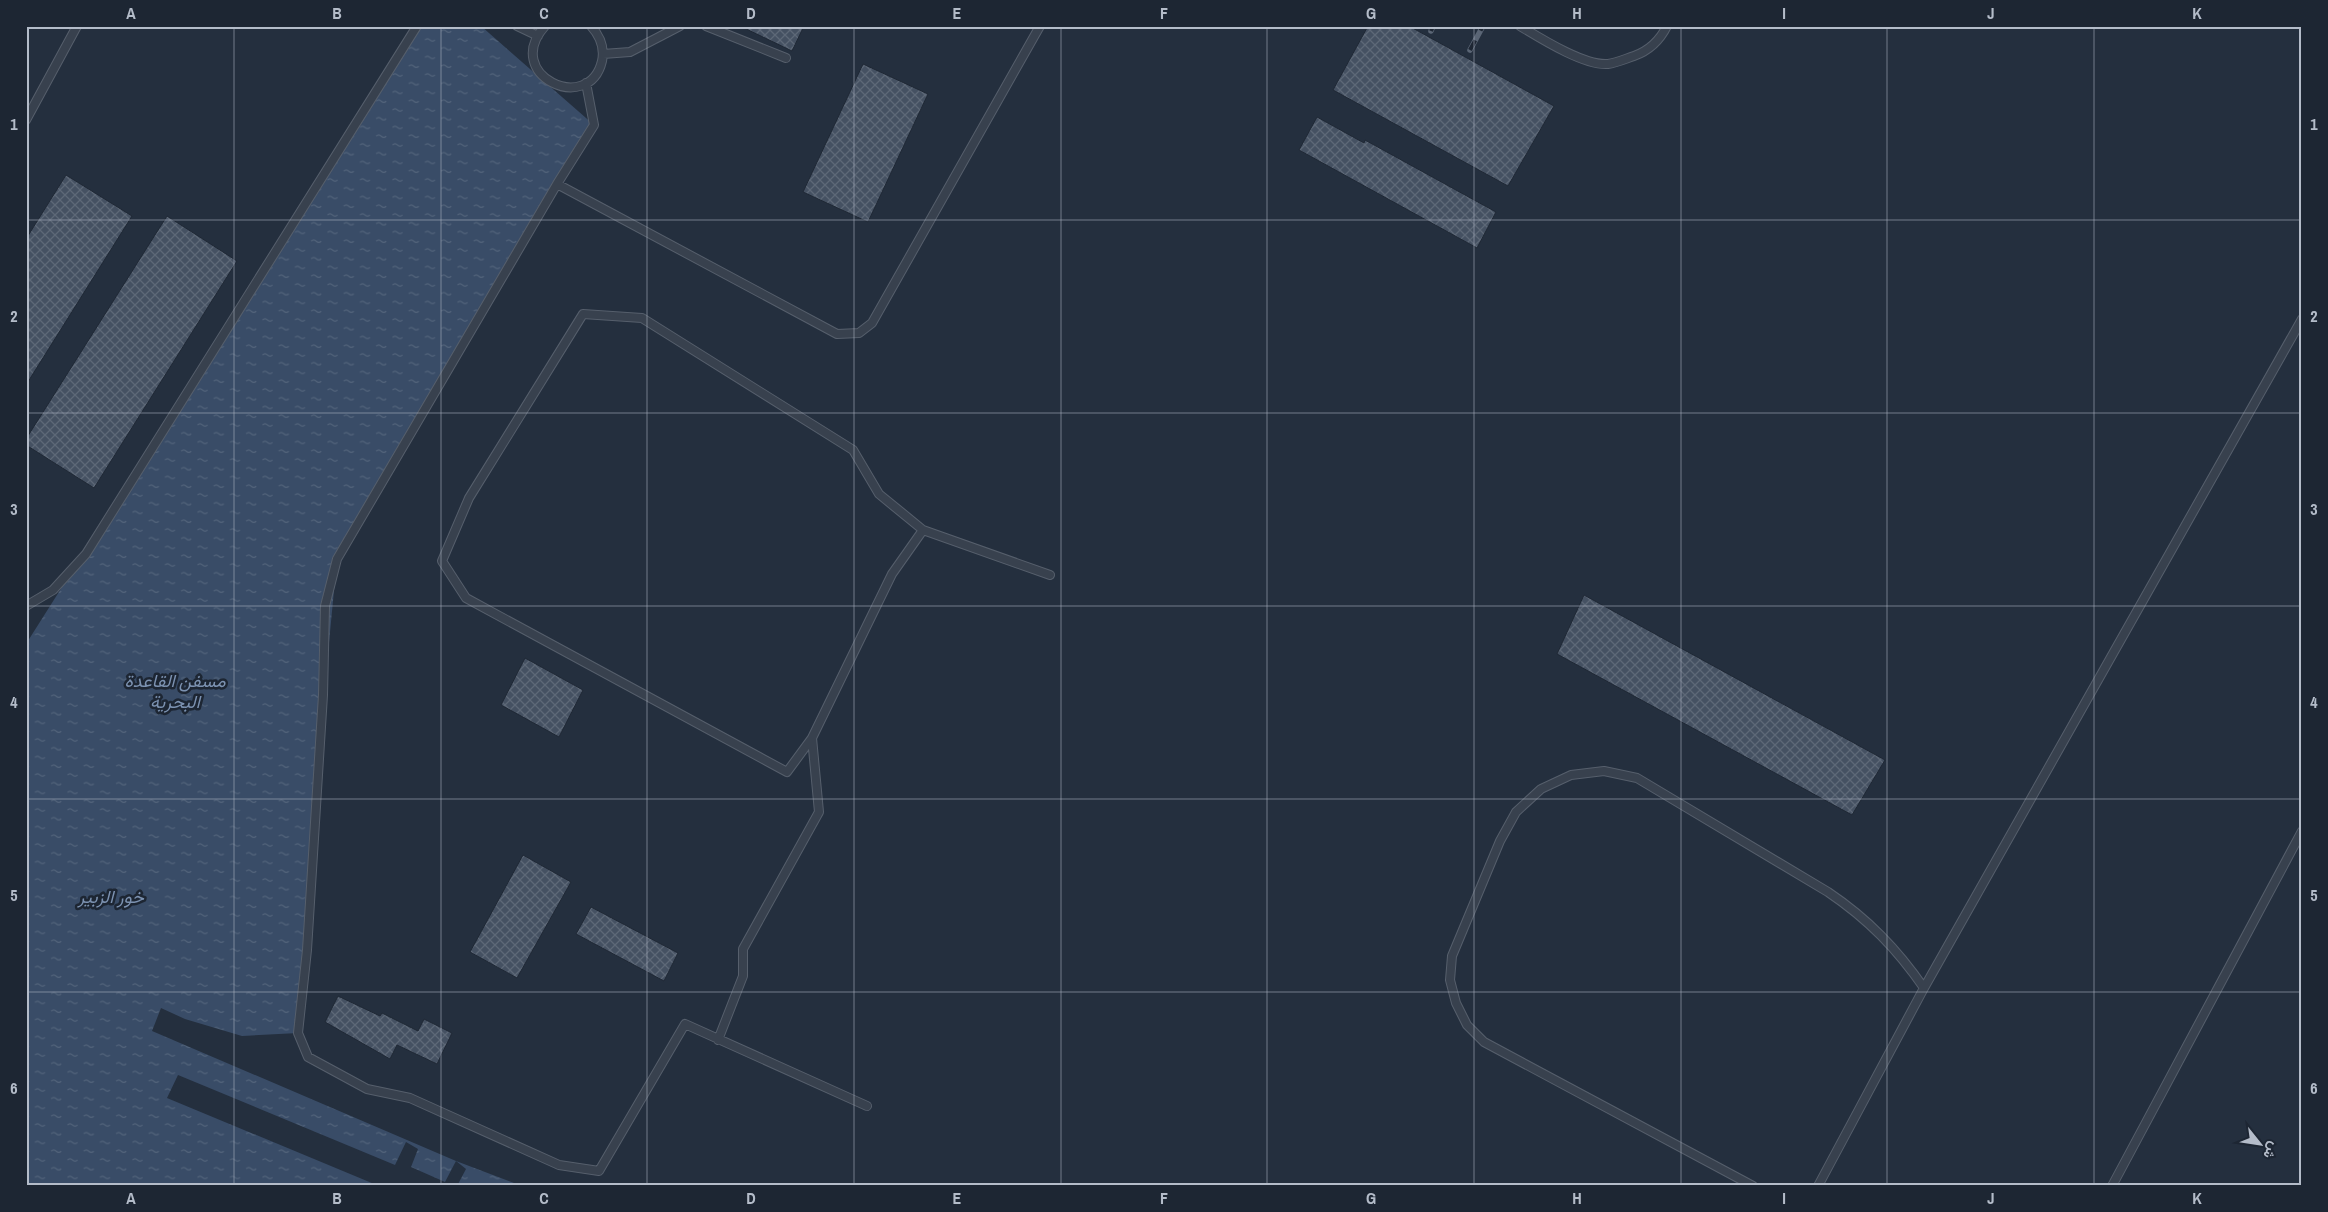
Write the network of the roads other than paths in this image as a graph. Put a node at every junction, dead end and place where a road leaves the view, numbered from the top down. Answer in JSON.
{"nodes":[{"id":1,"x":77,"y":26,"type":"edge"},
{"id":2,"x":417,"y":26,"type":"edge"},
{"id":3,"x":517,"y":26,"type":"edge"},
{"id":4,"x":546,"y":26,"type":"edge"},
{"id":5,"x":590,"y":26,"type":"edge"},
{"id":6,"x":680,"y":26,"type":"edge"},
{"id":7,"x":706,"y":26,"type":"edge"},
{"id":8,"x":1040,"y":26,"type":"edge"},
{"id":9,"x":1520,"y":26,"type":"edge"},
{"id":10,"x":1668,"y":26,"type":"edge"},
{"id":11,"x":538,"y":36,"type":"junction"},
{"id":12,"x":603,"y":54,"type":"junction"},
{"id":13,"x":786,"y":58,"type":"dead end"},
{"id":14,"x":586,"y":83,"type":"junction"},
{"id":15,"x":26,"y":120,"type":"edge"},
{"id":16,"x":557,"y":184,"type":"junction"},
{"id":17,"x":2302,"y":318,"type":"edge"},
{"id":18,"x":923,"y":530,"type":"junction"},
{"id":19,"x":1050,"y":574,"type":"dead end"},
{"id":20,"x":26,"y":606,"type":"edge"},
{"id":21,"x":812,"y":738,"type":"junction"},
{"id":22,"x":2302,"y":831,"type":"edge"},
{"id":23,"x":1924,"y":988,"type":"junction"},
{"id":24,"x":718,"y":1040,"type":"junction"},
{"id":25,"x":867,"y":1106,"type":"dead end"},
{"id":26,"x":1753,"y":1186,"type":"edge"},
{"id":27,"x":1818,"y":1186,"type":"edge"},
{"id":28,"x":2112,"y":1186,"type":"edge"}],
"edges":[{"from":1,"to":15,"type":"lane"},
{"from":2,"to":20,"type":"lane"},
{"from":3,"to":11,"type":"lane"},
{"from":4,"to":11,"type":"lane"},
{"from":5,"to":12,"type":"lane"},
{"from":6,"to":12,"type":"lane"},
{"from":7,"to":13,"type":"lane"},
{"from":8,"to":16,"type":"lane"},
{"from":9,"to":10,"type":"lane"},
{"from":11,"to":14,"type":"lane"},
{"from":12,"to":14,"type":"lane"},
{"from":14,"to":16,"type":"lane"},
{"from":16,"to":24,"type":"lane"},
{"from":17,"to":23,"type":"lane"},
{"from":18,"to":19,"type":"lane"},
{"from":18,"to":21,"type":"lane"},
{"from":18,"to":21,"type":"lane"},
{"from":21,"to":24,"type":"lane"},
{"from":22,"to":28,"type":"lane"},
{"from":23,"to":26,"type":"lane"},
{"from":23,"to":27,"type":"lane"},
{"from":24,"to":25,"type":"lane"}]}
